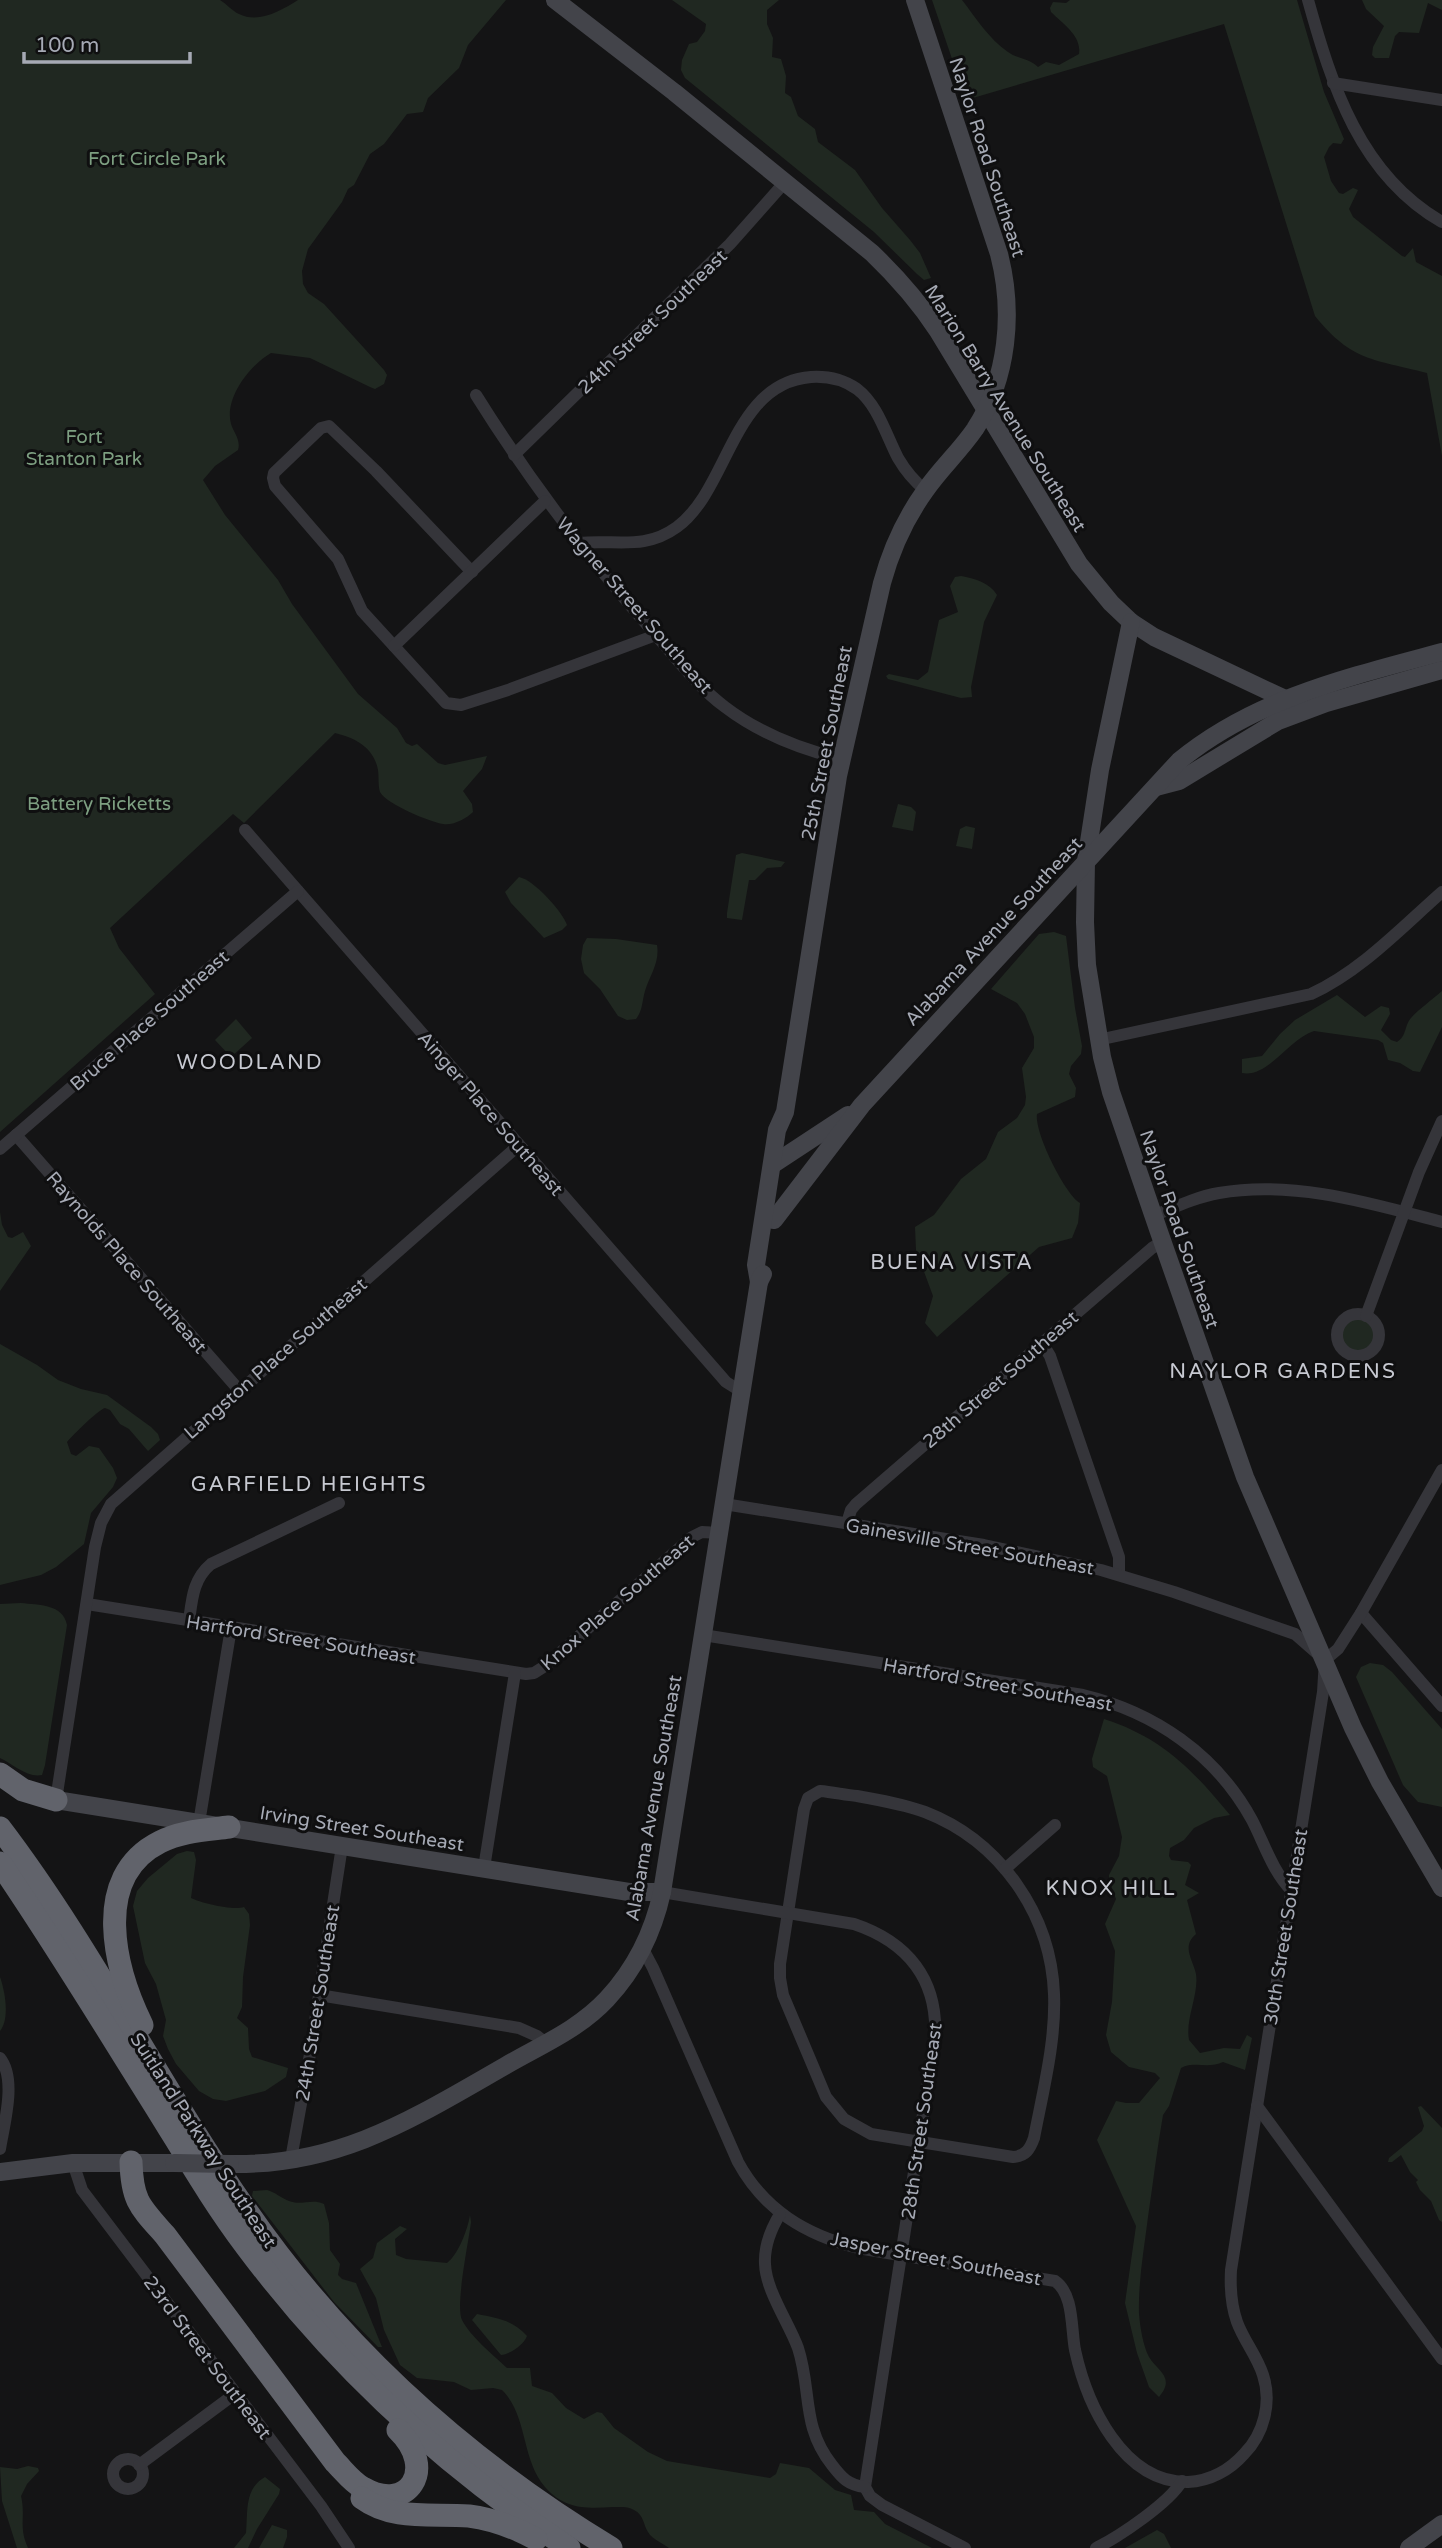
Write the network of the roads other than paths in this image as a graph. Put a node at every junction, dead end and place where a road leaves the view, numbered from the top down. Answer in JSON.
{"nodes":[{"id":1,"x":555,"y":0,"type":"edge"},
{"id":2,"x":915,"y":0,"type":"edge"},
{"id":3,"x":1308,"y":0,"type":"edge"},
{"id":4,"x":1333,"y":83,"type":"junction"},
{"id":5,"x":1442,"y":100,"type":"edge"},
{"id":6,"x":785,"y":183,"type":"junction"},
{"id":7,"x":1442,"y":222,"type":"edge"},
{"id":8,"x":476,"y":395,"type":"dead end"},
{"id":9,"x":985,"y":411,"type":"junction"},
{"id":10,"x":513,"y":455,"type":"junction"},
{"id":11,"x":925,"y":490,"type":"junction"},
{"id":12,"x":545,"y":501,"type":"junction"},
{"id":13,"x":579,"y":543,"type":"junction"},
{"id":14,"x":472,"y":572,"type":"junction"},
{"id":15,"x":1131,"y":622,"type":"junction"},
{"id":16,"x":656,"y":635,"type":"junction"},
{"id":17,"x":394,"y":646,"type":"junction"},
{"id":18,"x":1442,"y":652,"type":"edge"},
{"id":19,"x":1442,"y":670,"type":"edge"},
{"id":20,"x":1285,"y":699,"type":"junction"},
{"id":21,"x":1300,"y":712,"type":"junction"},
{"id":22,"x":841,"y":759,"type":"junction"},
{"id":23,"x":1156,"y":787,"type":"junction"},
{"id":24,"x":245,"y":830,"type":"dead end"},
{"id":25,"x":1086,"y":861,"type":"junction"},
{"id":26,"x":298,"y":891,"type":"junction"},
{"id":27,"x":1442,"y":892,"type":"edge"},
{"id":28,"x":1098,"y":1040,"type":"junction"},
{"id":29,"x":862,"y":1105,"type":"junction"},
{"id":30,"x":1442,"y":1121,"type":"edge"},
{"id":31,"x":16,"y":1135,"type":"junction"},
{"id":32,"x":519,"y":1145,"type":"junction"},
{"id":33,"x":0,"y":1149,"type":"edge"},
{"id":34,"x":778,"y":1161,"type":"junction"},
{"id":35,"x":1404,"y":1212,"type":"junction"},
{"id":36,"x":1153,"y":1216,"type":"junction"},
{"id":37,"x":774,"y":1220,"type":"junction"},
{"id":38,"x":1442,"y":1222,"type":"edge"},
{"id":39,"x":1162,"y":1242,"type":"junction"},
{"id":40,"x":759,"y":1282,"type":"junction"},
{"id":41,"x":1366,"y":1316,"type":"dead end"},
{"id":42,"x":1042,"y":1343,"type":"junction"},
{"id":43,"x":239,"y":1390,"type":"junction"},
{"id":44,"x":742,"y":1392,"type":"junction"},
{"id":45,"x":1442,"y":1470,"type":"edge"},
{"id":46,"x":339,"y":1503,"type":"dead end"},
{"id":47,"x":724,"y":1504,"type":"junction"},
{"id":48,"x":847,"y":1523,"type":"junction"},
{"id":49,"x":719,"y":1532,"type":"junction"},
{"id":50,"x":1119,"y":1575,"type":"junction"},
{"id":51,"x":87,"y":1604,"type":"junction"},
{"id":52,"x":1361,"y":1613,"type":"junction"},
{"id":53,"x":189,"y":1621,"type":"junction"},
{"id":54,"x":231,"y":1628,"type":"junction"},
{"id":55,"x":703,"y":1636,"type":"junction"},
{"id":56,"x":1325,"y":1660,"type":"junction"},
{"id":57,"x":515,"y":1673,"type":"junction"},
{"id":58,"x":1442,"y":1706,"type":"edge"},
{"id":59,"x":0,"y":1774,"type":"edge"},
{"id":60,"x":56,"y":1800,"type":"junction"},
{"id":61,"x":199,"y":1823,"type":"junction"},
{"id":62,"x":1055,"y":1825,"type":"dead end"},
{"id":63,"x":229,"y":1827,"type":"junction"},
{"id":64,"x":0,"y":1828,"type":"edge"},
{"id":65,"x":342,"y":1846,"type":"junction"},
{"id":66,"x":0,"y":1863,"type":"edge"},
{"id":67,"x":484,"y":1868,"type":"junction"},
{"id":68,"x":1005,"y":1869,"type":"junction"},
{"id":69,"x":1442,"y":1888,"type":"edge"},
{"id":70,"x":1292,"y":1889,"type":"junction"},
{"id":71,"x":662,"y":1892,"type":"junction"},
{"id":72,"x":787,"y":1914,"type":"junction"},
{"id":73,"x":643,"y":1949,"type":"junction"},
{"id":74,"x":319,"y":1994,"type":"junction"},
{"id":75,"x":547,"y":2044,"type":"junction"},
{"id":76,"x":0,"y":2058,"type":"edge"},
{"id":77,"x":1256,"y":2106,"type":"junction"},
{"id":78,"x":186,"y":2119,"type":"junction"},
{"id":79,"x":919,"y":2143,"type":"junction"},
{"id":80,"x":0,"y":2150,"type":"edge"},
{"id":81,"x":291,"y":2160,"type":"junction"},
{"id":82,"x":138,"y":2162,"type":"junction"},
{"id":83,"x":73,"y":2163,"type":"junction"},
{"id":84,"x":0,"y":2172,"type":"edge"},
{"id":85,"x":780,"y":2214,"type":"junction"},
{"id":86,"x":902,"y":2255,"type":"junction"},
{"id":87,"x":302,"y":2316,"type":"junction"},
{"id":88,"x":1442,"y":2359,"type":"edge"},
{"id":89,"x":236,"y":2393,"type":"junction"},
{"id":90,"x":335,"y":2462,"type":"junction"},
{"id":91,"x":139,"y":2465,"type":"dead end"},
{"id":92,"x":1182,"y":2482,"type":"junction"},
{"id":93,"x":868,"y":2491,"type":"junction"},
{"id":94,"x":1442,"y":2524,"type":"edge"},
{"id":95,"x":349,"y":2548,"type":"edge"},
{"id":96,"x":551,"y":2548,"type":"edge"},
{"id":97,"x":569,"y":2548,"type":"edge"},
{"id":98,"x":611,"y":2548,"type":"edge"},
{"id":99,"x":965,"y":2548,"type":"edge"},
{"id":100,"x":1096,"y":2548,"type":"edge"},
{"id":101,"x":1409,"y":2548,"type":"edge"}],
"edges":[{"from":1,"to":6,"type":"main road","name":"Marion Barry Avenue Southeast"},
{"from":2,"to":9,"type":"main road","name":"Naylor Road Southeast"},
{"from":3,"to":4,"type":"street"},
{"from":4,"to":5,"type":"street"},
{"from":4,"to":7,"type":"street"},
{"from":6,"to":9,"type":"main road","name":"Marion Barry Avenue Southeast"},
{"from":6,"to":10,"type":"street","name":"24th Street Southeast"},
{"from":8,"to":10,"type":"street","name":"Wagner Street Southeast"},
{"from":9,"to":11,"type":"main road","name":"25th Street Southeast"},
{"from":9,"to":15,"type":"main road","name":"Marion Barry Avenue Southeast"},
{"from":10,"to":12,"type":"street","name":"Wagner Street Southeast"},
{"from":11,"to":13,"type":"street"},
{"from":11,"to":22,"type":"main road","name":"25th Street Southeast"},
{"from":12,"to":13,"type":"street","name":"Wagner Street Southeast"},
{"from":12,"to":14,"type":"street"},
{"from":13,"to":16,"type":"street","name":"Wagner Street Southeast"},
{"from":14,"to":17,"type":"street"},
{"from":14,"to":17,"type":"street"},
{"from":15,"to":20,"type":"main road","name":"Marion Barry Avenue Southeast"},
{"from":15,"to":25,"type":"main road","name":"Naylor Road Southeast"},
{"from":16,"to":17,"type":"street"},
{"from":16,"to":22,"type":"street","name":"Wagner Street Southeast"},
{"from":18,"to":20,"type":"main road","name":"Alabama Avenue Southeast"},
{"from":19,"to":21,"type":"main road","name":"Alabama Avenue Southeast"},
{"from":20,"to":21,"type":"main road","name":"Marion Barry Avenue Southeast"},
{"from":20,"to":23,"type":"main road","name":"Alabama Avenue Southeast"},
{"from":21,"to":23,"type":"main road","name":"Alabama Avenue Southeast"},
{"from":22,"to":34,"type":"main road","name":"25th Street Southeast"},
{"from":23,"to":25,"type":"main road","name":"Alabama Avenue Southeast"},
{"from":24,"to":26,"type":"street","name":"Ainger Place Southeast"},
{"from":25,"to":28,"type":"main road","name":"Naylor Road Southeast"},
{"from":25,"to":29,"type":"main road","name":"Alabama Avenue Southeast"},
{"from":26,"to":31,"type":"street","name":"Bruce Place Southeast"},
{"from":26,"to":32,"type":"street","name":"Ainger Place Southeast"},
{"from":27,"to":28,"type":"street"},
{"from":28,"to":36,"type":"main road","name":"Naylor Road Southeast"},
{"from":29,"to":34,"type":"main road","name":"Alabama Avenue Southeast"},
{"from":29,"to":37,"type":"main road","name":"Alabama Avenue Southeast"},
{"from":30,"to":35,"type":"street"},
{"from":31,"to":33,"type":"street","name":"Bruce Place Southeast"},
{"from":31,"to":43,"type":"street","name":"Raynolds Place Southeast"},
{"from":32,"to":43,"type":"street","name":"Langston Place Southeast"},
{"from":32,"to":44,"type":"street","name":"Ainger Place Southeast"},
{"from":34,"to":37,"type":"main road","name":"Alabama Avenue Southeast"},
{"from":34,"to":40,"type":"main road","name":"Alabama Avenue Southeast"},
{"from":35,"to":36,"type":"street"},
{"from":35,"to":38,"type":"street"},
{"from":35,"to":41,"type":"street"},
{"from":36,"to":39,"type":"main road","name":"Naylor Road Southeast"},
{"from":37,"to":40,"type":"main road","name":"Alabama Avenue Southeast"},
{"from":39,"to":42,"type":"street","name":"28th Street Southeast"},
{"from":39,"to":56,"type":"main road","name":"Naylor Road Southeast"},
{"from":40,"to":44,"type":"main road","name":"Alabama Avenue Southeast"},
{"from":42,"to":48,"type":"street","name":"28th Street Southeast"},
{"from":42,"to":50,"type":"street"},
{"from":43,"to":51,"type":"street","name":"Langston Place Southeast"},
{"from":44,"to":47,"type":"main road","name":"Alabama Avenue Southeast"},
{"from":45,"to":52,"type":"street"},
{"from":46,"to":53,"type":"street"},
{"from":47,"to":48,"type":"street","name":"Gainesville Street Southeast"},
{"from":47,"to":49,"type":"main road","name":"Alabama Avenue Southeast"},
{"from":48,"to":50,"type":"street","name":"Gainesville Street Southeast"},
{"from":49,"to":55,"type":"main road","name":"Alabama Avenue Southeast"},
{"from":49,"to":57,"type":"street","name":"Knox Place Southeast"},
{"from":50,"to":56,"type":"street","name":"Gainesville Street Southeast"},
{"from":51,"to":53,"type":"street","name":"Hartford Street Southeast"},
{"from":51,"to":60,"type":"street","name":"Langston Place Southeast"},
{"from":52,"to":56,"type":"street"},
{"from":52,"to":58,"type":"street"},
{"from":53,"to":54,"type":"street","name":"Hartford Street Southeast"},
{"from":54,"to":57,"type":"street","name":"Hartford Street Southeast"},
{"from":54,"to":61,"type":"street"},
{"from":55,"to":70,"type":"street","name":"Hartford Street Southeast"},
{"from":55,"to":71,"type":"main road","name":"Alabama Avenue Southeast"},
{"from":56,"to":69,"type":"main road","name":"Naylor Road Southeast"},
{"from":56,"to":70,"type":"street","name":"30th Street Southeast"},
{"from":57,"to":67,"type":"street"},
{"from":59,"to":60,"type":"highway"},
{"from":60,"to":61,"type":"main road","name":"Irving Street Southeast"},
{"from":61,"to":63,"type":"main road","name":"Irving Street Southeast"},
{"from":62,"to":68,"type":"street"},
{"from":63,"to":65,"type":"main road","name":"Irving Street Southeast"},
{"from":63,"to":78,"type":"highway"},
{"from":64,"to":78,"type":"highway","name":"Suitland Parkway Southeast"},
{"from":65,"to":67,"type":"main road","name":"Irving Street Southeast"},
{"from":65,"to":74,"type":"street","name":"24th Street Southeast"},
{"from":66,"to":87,"type":"highway","name":"Suitland Parkway Southeast"},
{"from":67,"to":71,"type":"main road","name":"Irving Street Southeast"},
{"from":68,"to":72,"type":"street"},
{"from":68,"to":79,"type":"street"},
{"from":70,"to":77,"type":"street","name":"30th Street Southeast"},
{"from":71,"to":72,"type":"street"},
{"from":71,"to":73,"type":"main road","name":"Alabama Avenue Southeast"},
{"from":72,"to":79,"type":"street"},
{"from":72,"to":79,"type":"street","name":"28th Street Southeast"},
{"from":73,"to":75,"type":"main road","name":"Alabama Avenue Southeast"},
{"from":73,"to":85,"type":"street","name":"Jasper Street Southeast"},
{"from":74,"to":75,"type":"street"},
{"from":74,"to":81,"type":"street","name":"24th Street Southeast"},
{"from":75,"to":81,"type":"main road","name":"Alabama Avenue Southeast"},
{"from":76,"to":80,"type":"street"},
{"from":77,"to":88,"type":"street"},
{"from":77,"to":92,"type":"street","name":"30th Street Southeast"},
{"from":78,"to":98,"type":"highway","name":"Suitland Parkway Southeast"},
{"from":79,"to":86,"type":"street","name":"28th Street Southeast"},
{"from":81,"to":82,"type":"main road","name":"Alabama Avenue Southeast","bridge":true},
{"from":82,"to":83,"type":"main road","name":"Alabama Avenue Southeast"},
{"from":82,"to":90,"type":"highway"},
{"from":83,"to":84,"type":"main road","name":"Alabama Avenue Southeast"},
{"from":83,"to":89,"type":"street","name":"23rd Street Southeast"},
{"from":85,"to":86,"type":"street","name":"Jasper Street Southeast"},
{"from":85,"to":93,"type":"street"},
{"from":86,"to":92,"type":"street","name":"Jasper Street Southeast"},
{"from":86,"to":93,"type":"street","name":"28th Street Southeast"},
{"from":87,"to":90,"type":"highway"},
{"from":87,"to":97,"type":"highway","name":"Suitland Parkway Southeast"},
{"from":89,"to":91,"type":"street"},
{"from":89,"to":95,"type":"street","name":"23rd Street Southeast"},
{"from":90,"to":96,"type":"highway"},
{"from":92,"to":100,"type":"street"},
{"from":93,"to":99,"type":"street"},
{"from":94,"to":101,"type":"main road"}]}
